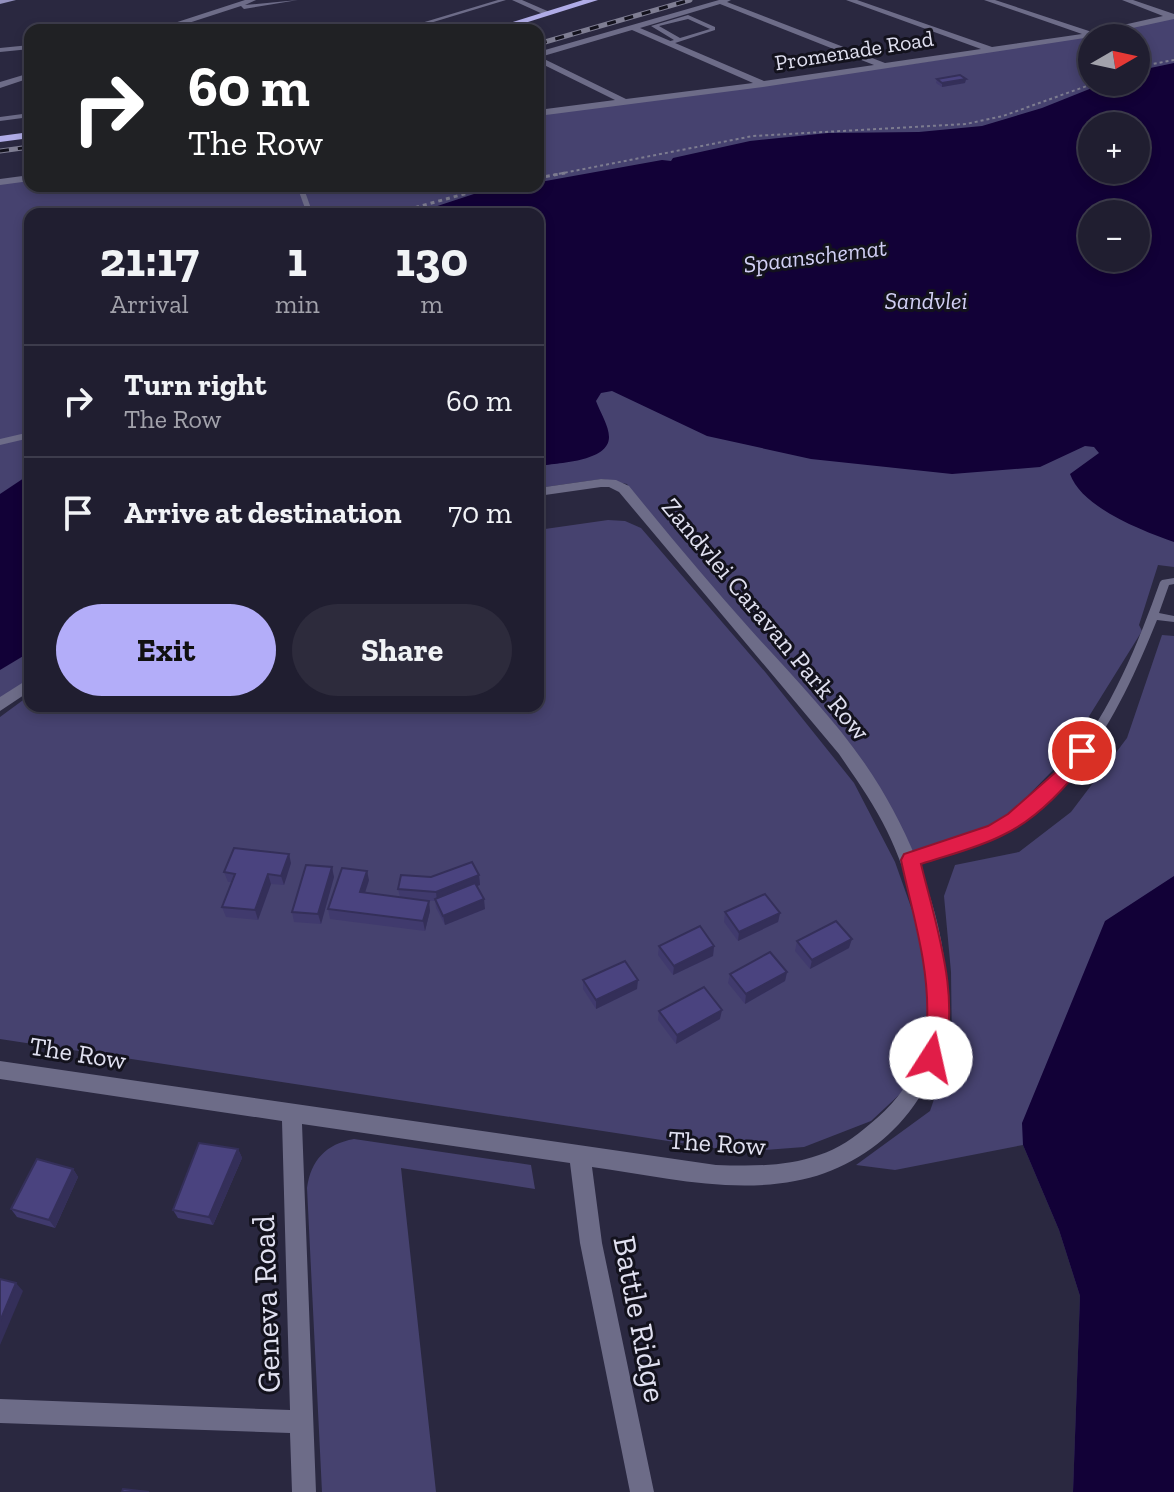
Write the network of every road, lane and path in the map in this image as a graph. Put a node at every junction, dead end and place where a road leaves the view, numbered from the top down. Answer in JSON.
{"nodes":[{"id":1,"x":12,"y":0,"type":"edge"},
{"id":2,"x":252,"y":0,"type":"edge"},
{"id":3,"x":294,"y":0,"type":"edge"},
{"id":4,"x":503,"y":0,"type":"edge"},
{"id":5,"x":516,"y":0,"type":"edge"},
{"id":6,"x":593,"y":0,"type":"edge"},
{"id":7,"x":850,"y":0,"type":"edge"},
{"id":8,"x":988,"y":0,"type":"edge"},
{"id":9,"x":1126,"y":0,"type":"edge"},
{"id":10,"x":723,"y":1,"type":"edge"},
{"id":11,"x":0,"y":2,"type":"edge"},
{"id":12,"x":220,"y":11,"type":"junction"},
{"id":13,"x":548,"y":13,"type":"junction"},
{"id":14,"x":1173,"y":17,"type":"edge"},
{"id":15,"x":178,"y":24,"type":"edge"},
{"id":16,"x":421,"y":24,"type":"edge"},
{"id":17,"x":512,"y":24,"type":"edge"},
{"id":18,"x":1141,"y":24,"type":"edge"},
{"id":19,"x":632,"y":27,"type":"junction"},
{"id":20,"x":1078,"y":31,"type":"edge"},
{"id":21,"x":1078,"y":37,"type":"edge"},
{"id":22,"x":679,"y":40,"type":"junction"},
{"id":23,"x":669,"y":43,"type":"junction"},
{"id":24,"x":24,"y":48,"type":"edge"},
{"id":25,"x":991,"y":49,"type":"junction"},
{"id":26,"x":0,"y":50,"type":"edge"},
{"id":27,"x":544,"y":55,"type":"edge"},
{"id":28,"x":544,"y":60,"type":"edge"},
{"id":29,"x":1174,"y":60,"type":"edge"},
{"id":30,"x":1150,"y":64,"type":"edge"},
{"id":31,"x":883,"y":66,"type":"junction"},
{"id":32,"x":24,"y":77,"type":"edge"},
{"id":33,"x":763,"y":84,"type":"junction"},
{"id":34,"x":0,"y":85,"type":"edge"},
{"id":35,"x":1078,"y":89,"type":"edge"},
{"id":36,"x":625,"y":102,"type":"junction"},
{"id":37,"x":544,"y":112,"type":"edge"},
{"id":38,"x":24,"y":116,"type":"edge"},
{"id":39,"x":0,"y":119,"type":"edge"},
{"id":40,"x":24,"y":136,"type":"edge"},
{"id":41,"x":0,"y":139,"type":"edge"},
{"id":42,"x":544,"y":177,"type":"edge"},
{"id":43,"x":24,"y":179,"type":"edge"},
{"id":44,"x":0,"y":182,"type":"edge"},
{"id":45,"x":471,"y":192,"type":"edge"},
{"id":46,"x":414,"y":208,"type":"edge"},
{"id":47,"x":24,"y":436,"type":"edge"},
{"id":48,"x":0,"y":442,"type":"edge"},
{"id":49,"x":544,"y":491,"type":"edge"},
{"id":50,"x":1174,"y":581,"type":"edge"},
{"id":51,"x":1174,"y":619,"type":"edge"},
{"id":52,"x":1153,"y":621,"type":"junction"},
{"id":53,"x":24,"y":687,"type":"edge"},
{"id":54,"x":0,"y":705,"type":"edge"},
{"id":55,"x":911,"y":860,"type":"junction"},
{"id":56,"x":0,"y":1070,"type":"edge"},
{"id":57,"x":292,"y":1114,"type":"junction"},
{"id":58,"x":580,"y":1157,"type":"junction"},
{"id":59,"x":0,"y":1411,"type":"edge"},
{"id":60,"x":301,"y":1422,"type":"junction"},
{"id":61,"x":304,"y":1492,"type":"edge"},
{"id":62,"x":642,"y":1492,"type":"edge"}],
"edges":[{"from":1,"to":11,"type":"main road"},
{"from":2,"to":12,"type":"street"},
{"from":3,"to":12,"type":"street"},
{"from":4,"to":16,"type":"lane"},
{"from":5,"to":13,"type":"street"},
{"from":6,"to":13,"type":"main road"},
{"from":7,"to":25,"type":"street"},
{"from":8,"to":20,"type":"street"},
{"from":9,"to":14,"type":"street"},
{"from":10,"to":19,"type":"street"},
{"from":10,"to":31,"type":"street"},
{"from":12,"to":15,"type":"street"},
{"from":13,"to":17,"type":"main road"},
{"from":14,"to":18,"type":"street","name":"Promenade Road"},
{"from":19,"to":23,"type":"street"},
{"from":19,"to":27,"type":"street"},
{"from":21,"to":25,"type":"street","name":"Promenade Road"},
{"from":22,"to":22,"type":"lane"},
{"from":22,"to":23,"type":"lane"},
{"from":23,"to":33,"type":"street"},
{"from":24,"to":26,"type":"street"},
{"from":25,"to":31,"type":"street","name":"Promenade Road"},
{"from":28,"to":36,"type":"street"},
{"from":29,"to":30,"type":"path"},
{"from":31,"to":33,"type":"street","name":"Promenade Road"},
{"from":32,"to":34,"type":"street"},
{"from":33,"to":36,"type":"street","name":"Promenade Road"},
{"from":35,"to":42,"type":"path"},
{"from":36,"to":37,"type":"street","name":"Promenade Road"},
{"from":38,"to":39,"type":"lane"},
{"from":40,"to":41,"type":"main road"},
{"from":43,"to":44,"type":"street"},
{"from":45,"to":46,"type":"path"},
{"from":47,"to":48,"type":"lane"},
{"from":49,"to":55,"type":"street","name":"Zandvlei Caravan Park Row"},
{"from":50,"to":52,"type":"lane"},
{"from":51,"to":52,"type":"lane"},
{"from":52,"to":55,"type":"lane"},
{"from":53,"to":54,"type":"street"},
{"from":55,"to":58,"type":"street","name":"The Row"},
{"from":56,"to":57,"type":"street","name":"The Row"},
{"from":57,"to":58,"type":"street","name":"The Row"},
{"from":57,"to":60,"type":"street","name":"Geneva Road"},
{"from":58,"to":62,"type":"street","name":"Battle Ridge"},
{"from":59,"to":60,"type":"street"},
{"from":60,"to":61,"type":"street","name":"Geneva Road"}]}
